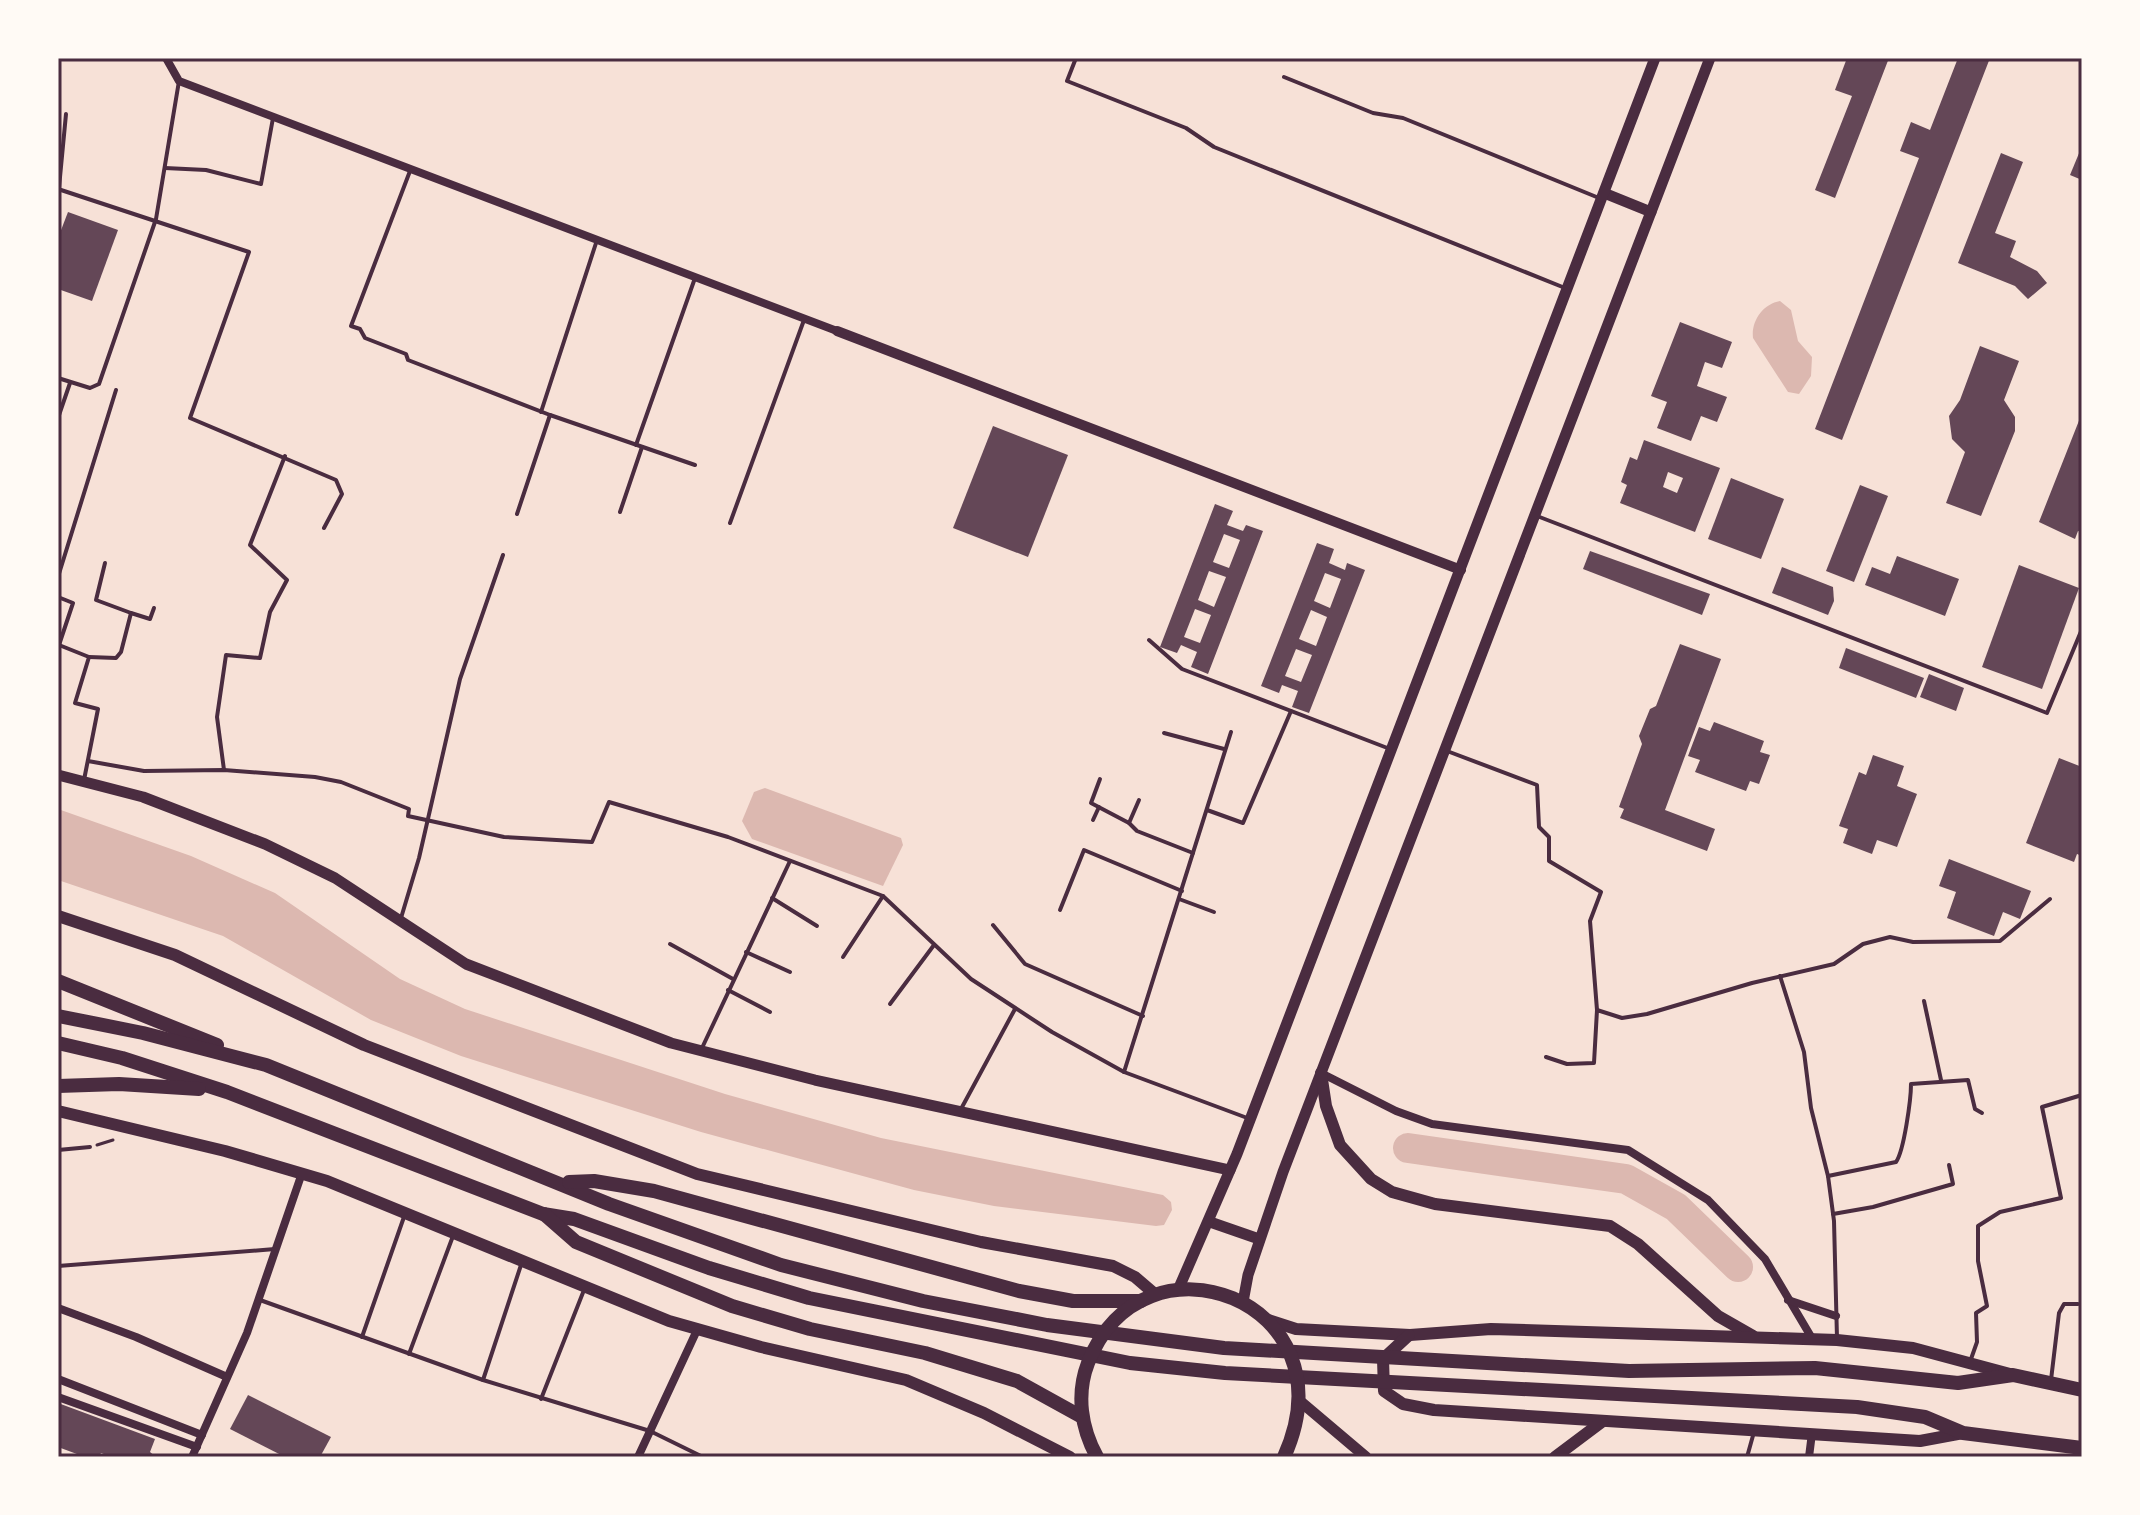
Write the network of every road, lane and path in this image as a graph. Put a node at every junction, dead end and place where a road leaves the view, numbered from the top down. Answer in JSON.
{"nodes":[{"id":1,"x":166,"y":58,"type":"edge"},
{"id":2,"x":1076,"y":58,"type":"edge"},
{"id":3,"x":1710,"y":58,"type":"edge"},
{"id":4,"x":1651,"y":59,"type":"edge"},
{"id":5,"x":1284,"y":77,"type":"dead end"},
{"id":6,"x":179,"y":81,"type":"junction"},
{"id":7,"x":66,"y":114,"type":"dead end"},
{"id":8,"x":274,"y":115,"type":"junction"},
{"id":9,"x":412,"y":167,"type":"junction"},
{"id":10,"x":165,"y":168,"type":"junction"},
{"id":11,"x":59,"y":190,"type":"edge"},
{"id":12,"x":1603,"y":196,"type":"junction"},
{"id":13,"x":58,"y":198,"type":"edge"},
{"id":14,"x":1651,"y":212,"type":"junction"},
{"id":15,"x":156,"y":219,"type":"junction"},
{"id":16,"x":598,"y":238,"type":"junction"},
{"id":17,"x":696,"y":276,"type":"junction"},
{"id":18,"x":1567,"y":289,"type":"junction"},
{"id":19,"x":805,"y":318,"type":"junction"},
{"id":20,"x":837,"y":331,"type":"joint"},
{"id":21,"x":58,"y":378,"type":"edge"},
{"id":22,"x":70,"y":382,"type":"junction"},
{"id":23,"x":116,"y":390,"type":"dead end"},
{"id":24,"x":541,"y":412,"type":"junction"},
{"id":25,"x":550,"y":415,"type":"junction"},
{"id":26,"x":58,"y":418,"type":"edge"},
{"id":27,"x":636,"y":445,"type":"junction"},
{"id":28,"x":642,"y":447,"type":"junction"},
{"id":29,"x":285,"y":456,"type":"junction"},
{"id":30,"x":695,"y":465,"type":"dead end"},
{"id":31,"x":620,"y":512,"type":"dead end"},
{"id":32,"x":517,"y":514,"type":"dead end"},
{"id":33,"x":1535,"y":515,"type":"junction"},
{"id":34,"x":730,"y":523,"type":"dead end"},
{"id":35,"x":324,"y":528,"type":"dead end"},
{"id":36,"x":503,"y":555,"type":"dead end"},
{"id":37,"x":105,"y":563,"type":"dead end"},
{"id":38,"x":1461,"y":570,"type":"junction"},
{"id":39,"x":58,"y":577,"type":"edge"},
{"id":40,"x":58,"y":597,"type":"edge"},
{"id":41,"x":154,"y":608,"type":"dead end"},
{"id":42,"x":131,"y":613,"type":"junction"},
{"id":43,"x":2082,"y":629,"type":"edge"},
{"id":44,"x":1149,"y":640,"type":"dead end"},
{"id":45,"x":89,"y":657,"type":"junction"},
{"id":46,"x":1292,"y":711,"type":"junction"},
{"id":47,"x":1231,"y":732,"type":"dead end"},
{"id":48,"x":1164,"y":733,"type":"dead end"},
{"id":49,"x":1224,"y":749,"type":"junction"},
{"id":50,"x":1392,"y":750,"type":"junction"},
{"id":51,"x":1445,"y":750,"type":"junction"},
{"id":52,"x":88,"y":761,"type":"junction"},
{"id":53,"x":224,"y":770,"type":"junction"},
{"id":54,"x":58,"y":775,"type":"edge"},
{"id":55,"x":1100,"y":779,"type":"dead end"},
{"id":56,"x":84,"y":781,"type":"junction"},
{"id":57,"x":1139,"y":800,"type":"dead end"},
{"id":58,"x":1099,"y":807,"type":"junction"},
{"id":59,"x":1207,"y":810,"type":"junction"},
{"id":60,"x":1093,"y":820,"type":"dead end"},
{"id":61,"x":427,"y":822,"type":"junction"},
{"id":62,"x":1129,"y":823,"type":"junction"},
{"id":63,"x":1193,"y":853,"type":"junction"},
{"id":64,"x":790,"y":861,"type":"junction"},
{"id":65,"x":1182,"y":891,"type":"junction"},
{"id":66,"x":883,"y":896,"type":"junction"},
{"id":67,"x":771,"y":897,"type":"junction"},
{"id":68,"x":1179,"y":899,"type":"junction"},
{"id":69,"x":2050,"y":899,"type":"dead end"},
{"id":70,"x":1060,"y":910,"type":"dead end"},
{"id":71,"x":1214,"y":912,"type":"dead end"},
{"id":72,"x":58,"y":916,"type":"edge"},
{"id":73,"x":400,"y":923,"type":"junction"},
{"id":74,"x":993,"y":925,"type":"dead end"},
{"id":75,"x":817,"y":926,"type":"dead end"},
{"id":76,"x":670,"y":944,"type":"dead end"},
{"id":77,"x":934,"y":945,"type":"junction"},
{"id":78,"x":746,"y":952,"type":"junction"},
{"id":79,"x":843,"y":957,"type":"dead end"},
{"id":80,"x":790,"y":972,"type":"dead end"},
{"id":81,"x":1780,"y":976,"type":"junction"},
{"id":82,"x":733,"y":979,"type":"junction"},
{"id":83,"x":58,"y":981,"type":"edge"},
{"id":84,"x":728,"y":990,"type":"junction"},
{"id":85,"x":1924,"y":1001,"type":"dead end"},
{"id":86,"x":890,"y":1004,"type":"dead end"},
{"id":87,"x":1015,"y":1009,"type":"junction"},
{"id":88,"x":1597,"y":1010,"type":"junction"},
{"id":89,"x":770,"y":1012,"type":"dead end"},
{"id":90,"x":58,"y":1016,"type":"edge"},
{"id":91,"x":1143,"y":1016,"type":"junction"},
{"id":92,"x":58,"y":1043,"type":"edge"},
{"id":93,"x":701,"y":1050,"type":"junction"},
{"id":94,"x":1546,"y":1057,"type":"dead end"},
{"id":95,"x":266,"y":1065,"type":"junction"},
{"id":96,"x":1124,"y":1072,"type":"junction"},
{"id":97,"x":1321,"y":1073,"type":"junction"},
{"id":98,"x":1941,"y":1080,"type":"junction"},
{"id":99,"x":58,"y":1086,"type":"edge"},
{"id":100,"x":227,"y":1092,"type":"junction"},
{"id":101,"x":2082,"y":1095,"type":"edge"},
{"id":102,"x":58,"y":1111,"type":"edge"},
{"id":103,"x":959,"y":1111,"type":"junction"},
{"id":104,"x":1982,"y":1113,"type":"dead end"},
{"id":105,"x":1250,"y":1119,"type":"junction"},
{"id":106,"x":90,"y":1147,"type":"dead end"},
{"id":107,"x":58,"y":1150,"type":"edge"},
{"id":108,"x":1949,"y":1165,"type":"dead end"},
{"id":109,"x":1230,"y":1170,"type":"junction"},
{"id":110,"x":302,"y":1173,"type":"junction"},
{"id":111,"x":1828,"y":1176,"type":"junction"},
{"id":112,"x":564,"y":1182,"type":"junction"},
{"id":113,"x":406,"y":1211,"type":"junction"},
{"id":114,"x":543,"y":1214,"type":"junction"},
{"id":115,"x":1833,"y":1214,"type":"junction"},
{"id":116,"x":1210,"y":1222,"type":"junction"},
{"id":117,"x":455,"y":1231,"type":"junction"},
{"id":118,"x":1259,"y":1239,"type":"junction"},
{"id":119,"x":278,"y":1249,"type":"junction"},
{"id":120,"x":523,"y":1258,"type":"junction"},
{"id":121,"x":58,"y":1266,"type":"edge"},
{"id":122,"x":586,"y":1285,"type":"junction"},
{"id":123,"x":1178,"y":1290,"type":"junction"},
{"id":124,"x":1156,"y":1295,"type":"junction"},
{"id":125,"x":260,"y":1300,"type":"junction"},
{"id":126,"x":1788,"y":1300,"type":"junction"},
{"id":127,"x":1141,"y":1301,"type":"junction"},
{"id":128,"x":1243,"y":1302,"type":"junction"},
{"id":129,"x":2078,"y":1304,"type":"dead end"},
{"id":130,"x":58,"y":1308,"type":"edge"},
{"id":131,"x":1836,"y":1316,"type":"junction"},
{"id":132,"x":1268,"y":1320,"type":"junction"},
{"id":133,"x":698,"y":1328,"type":"junction"},
{"id":134,"x":1410,"y":1335,"type":"junction"},
{"id":135,"x":362,"y":1337,"type":"junction"},
{"id":136,"x":1756,"y":1338,"type":"junction"},
{"id":137,"x":1813,"y":1340,"type":"junction"},
{"id":138,"x":1837,"y":1340,"type":"junction"},
{"id":139,"x":409,"y":1354,"type":"junction"},
{"id":140,"x":1970,"y":1362,"type":"junction"},
{"id":141,"x":2013,"y":1375,"type":"junction"},
{"id":142,"x":227,"y":1377,"type":"junction"},
{"id":143,"x":58,"y":1379,"type":"edge"},
{"id":144,"x":483,"y":1380,"type":"junction"},
{"id":145,"x":2050,"y":1383,"type":"junction"},
{"id":146,"x":2082,"y":1390,"type":"edge"},
{"id":147,"x":58,"y":1397,"type":"edge"},
{"id":148,"x":541,"y":1399,"type":"junction"},
{"id":149,"x":1301,"y":1402,"type":"junction"},
{"id":150,"x":1082,"y":1417,"type":"junction"},
{"id":151,"x":1603,"y":1421,"type":"junction"},
{"id":152,"x":1755,"y":1429,"type":"junction"},
{"id":153,"x":650,"y":1431,"type":"junction"},
{"id":154,"x":1812,"y":1433,"type":"junction"},
{"id":155,"x":1963,"y":1433,"type":"junction"},
{"id":156,"x":202,"y":1435,"type":"junction"},
{"id":157,"x":197,"y":1447,"type":"junction"},
{"id":158,"x":2082,"y":1448,"type":"edge"},
{"id":159,"x":192,"y":1457,"type":"edge"},
{"id":160,"x":638,"y":1457,"type":"edge"},
{"id":161,"x":703,"y":1457,"type":"edge"},
{"id":162,"x":1070,"y":1457,"type":"edge"},
{"id":163,"x":1097,"y":1457,"type":"edge"},
{"id":164,"x":1284,"y":1457,"type":"edge"},
{"id":165,"x":1366,"y":1457,"type":"edge"},
{"id":166,"x":1555,"y":1457,"type":"edge"},
{"id":167,"x":1747,"y":1457,"type":"edge"},
{"id":168,"x":1809,"y":1457,"type":"edge"}],
"edges":[{"from":1,"to":6,"type":"street"},
{"from":2,"to":18,"type":"lane"},
{"from":3,"to":14,"type":"main road"},
{"from":4,"to":12,"type":"main road"},
{"from":5,"to":12,"type":"lane"},
{"from":6,"to":8,"type":"street"},
{"from":6,"to":10,"type":"lane"},
{"from":7,"to":11,"type":"lane"},
{"from":8,"to":9,"type":"street"},
{"from":8,"to":10,"type":"lane"},
{"from":9,"to":16,"type":"street"},
{"from":9,"to":24,"type":"lane"},
{"from":10,"to":15,"type":"lane"},
{"from":11,"to":13,"type":"lane"},
{"from":11,"to":15,"type":"lane"},
{"from":12,"to":14,"type":"main road"},
{"from":12,"to":18,"type":"main road"},
{"from":14,"to":33,"type":"main road"},
{"from":15,"to":22,"type":"lane"},
{"from":15,"to":29,"type":"lane"},
{"from":16,"to":17,"type":"street"},
{"from":16,"to":24,"type":"lane"},
{"from":17,"to":19,"type":"street"},
{"from":17,"to":27,"type":"lane"},
{"from":18,"to":38,"type":"main road"},
{"from":19,"to":20,"type":"street"},
{"from":19,"to":34,"type":"lane"},
{"from":20,"to":38,"type":"street"},
{"from":21,"to":22,"type":"lane"},
{"from":22,"to":26,"type":"lane"},
{"from":23,"to":39,"type":"lane"},
{"from":24,"to":25,"type":"lane"},
{"from":25,"to":27,"type":"lane"},
{"from":25,"to":32,"type":"lane"},
{"from":27,"to":28,"type":"lane"},
{"from":28,"to":30,"type":"lane"},
{"from":28,"to":31,"type":"lane"},
{"from":29,"to":35,"type":"lane"},
{"from":29,"to":53,"type":"lane"},
{"from":33,"to":43,"type":"lane"},
{"from":33,"to":51,"type":"main road"},
{"from":36,"to":61,"type":"lane"},
{"from":37,"to":42,"type":"lane"},
{"from":38,"to":50,"type":"main road"},
{"from":40,"to":45,"type":"lane"},
{"from":41,"to":42,"type":"lane"},
{"from":42,"to":45,"type":"lane"},
{"from":44,"to":46,"type":"lane"},
{"from":45,"to":52,"type":"lane"},
{"from":46,"to":50,"type":"lane"},
{"from":46,"to":59,"type":"lane"},
{"from":47,"to":49,"type":"lane"},
{"from":48,"to":49,"type":"lane"},
{"from":49,"to":59,"type":"lane"},
{"from":50,"to":105,"type":"main road"},
{"from":51,"to":88,"type":"lane"},
{"from":51,"to":97,"type":"main road"},
{"from":52,"to":53,"type":"lane"},
{"from":52,"to":56,"type":"lane"},
{"from":53,"to":61,"type":"lane"},
{"from":54,"to":56,"type":"main road"},
{"from":55,"to":58,"type":"lane"},
{"from":56,"to":73,"type":"main road"},
{"from":57,"to":62,"type":"lane"},
{"from":58,"to":60,"type":"lane"},
{"from":58,"to":62,"type":"lane"},
{"from":59,"to":63,"type":"lane"},
{"from":61,"to":64,"type":"lane"},
{"from":61,"to":73,"type":"lane"},
{"from":62,"to":63,"type":"lane"},
{"from":63,"to":65,"type":"lane"},
{"from":64,"to":66,"type":"lane"},
{"from":64,"to":67,"type":"lane"},
{"from":65,"to":68,"type":"lane"},
{"from":65,"to":70,"type":"lane"},
{"from":66,"to":77,"type":"lane"},
{"from":66,"to":79,"type":"lane"},
{"from":67,"to":75,"type":"lane"},
{"from":67,"to":78,"type":"lane"},
{"from":68,"to":71,"type":"lane"},
{"from":68,"to":91,"type":"lane"},
{"from":69,"to":81,"type":"lane"},
{"from":72,"to":124,"type":"main road"},
{"from":73,"to":93,"type":"main road"},
{"from":74,"to":91,"type":"lane"},
{"from":76,"to":82,"type":"lane"},
{"from":77,"to":86,"type":"lane"},
{"from":77,"to":87,"type":"lane"},
{"from":78,"to":80,"type":"lane"},
{"from":78,"to":82,"type":"lane"},
{"from":81,"to":88,"type":"lane"},
{"from":81,"to":111,"type":"lane"},
{"from":82,"to":84,"type":"lane"},
{"from":83,"to":95,"type":"highway"},
{"from":84,"to":89,"type":"lane"},
{"from":84,"to":93,"type":"lane"},
{"from":85,"to":98,"type":"lane"},
{"from":87,"to":96,"type":"lane"},
{"from":87,"to":103,"type":"lane"},
{"from":88,"to":94,"type":"lane"},
{"from":90,"to":95,"type":"highway"},
{"from":91,"to":96,"type":"lane"},
{"from":92,"to":100,"type":"highway"},
{"from":93,"to":103,"type":"main road"},
{"from":95,"to":112,"type":"highway"},
{"from":96,"to":105,"type":"lane"},
{"from":97,"to":118,"type":"main road"},
{"from":97,"to":126,"type":"street"},
{"from":97,"to":136,"type":"main road"},
{"from":98,"to":104,"type":"lane"},
{"from":98,"to":111,"type":"lane"},
{"from":99,"to":100,"type":"highway"},
{"from":100,"to":114,"type":"highway"},
{"from":101,"to":140,"type":"lane"},
{"from":102,"to":110,"type":"main road"},
{"from":103,"to":109,"type":"main road"},
{"from":105,"to":109,"type":"main road"},
{"from":106,"to":107,"type":"lane"},
{"from":108,"to":115,"type":"lane"},
{"from":109,"to":116,"type":"main road"},
{"from":110,"to":113,"type":"main road"},
{"from":110,"to":119,"type":"street"},
{"from":111,"to":115,"type":"lane"},
{"from":112,"to":127,"type":"highway"},
{"from":112,"to":141,"type":"highway"},
{"from":113,"to":117,"type":"main road"},
{"from":113,"to":135,"type":"lane"},
{"from":114,"to":150,"type":"highway"},
{"from":114,"to":155,"type":"highway"},
{"from":115,"to":131,"type":"lane"},
{"from":116,"to":118,"type":"main road"},
{"from":116,"to":123,"type":"main road"},
{"from":117,"to":120,"type":"main road"},
{"from":117,"to":139,"type":"lane"},
{"from":118,"to":128,"type":"main road"},
{"from":119,"to":121,"type":"lane"},
{"from":119,"to":125,"type":"street"},
{"from":120,"to":122,"type":"main road"},
{"from":120,"to":144,"type":"lane"},
{"from":122,"to":133,"type":"main road"},
{"from":122,"to":148,"type":"lane"},
{"from":123,"to":124,"type":"highway"},
{"from":123,"to":128,"type":"highway"},
{"from":124,"to":127,"type":"highway"},
{"from":125,"to":135,"type":"lane"},
{"from":125,"to":142,"type":"street"},
{"from":126,"to":131,"type":"street"},
{"from":126,"to":137,"type":"street"},
{"from":127,"to":150,"type":"highway"},
{"from":128,"to":132,"type":"highway"},
{"from":129,"to":145,"type":"lane"},
{"from":130,"to":142,"type":"street"},
{"from":131,"to":138,"type":"lane"},
{"from":132,"to":134,"type":"main road"},
{"from":132,"to":149,"type":"highway"},
{"from":133,"to":153,"type":"street"},
{"from":133,"to":162,"type":"main road"},
{"from":134,"to":136,"type":"main road"},
{"from":134,"to":151,"type":"main road"},
{"from":135,"to":139,"type":"lane"},
{"from":136,"to":137,"type":"main road"},
{"from":137,"to":138,"type":"main road"},
{"from":138,"to":140,"type":"main road"},
{"from":139,"to":144,"type":"lane"},
{"from":140,"to":141,"type":"main road"},
{"from":141,"to":145,"type":"highway"},
{"from":142,"to":156,"type":"street"},
{"from":143,"to":156,"type":"street"},
{"from":144,"to":148,"type":"lane"},
{"from":145,"to":146,"type":"highway"},
{"from":147,"to":157,"type":"street"},
{"from":148,"to":153,"type":"lane"},
{"from":149,"to":164,"type":"highway"},
{"from":149,"to":165,"type":"main road"},
{"from":150,"to":163,"type":"highway"},
{"from":151,"to":152,"type":"main road"},
{"from":151,"to":166,"type":"main road"},
{"from":152,"to":154,"type":"main road"},
{"from":152,"to":167,"type":"lane"},
{"from":153,"to":160,"type":"street"},
{"from":153,"to":161,"type":"lane"},
{"from":154,"to":155,"type":"main road"},
{"from":154,"to":168,"type":"street"},
{"from":155,"to":158,"type":"highway"},
{"from":156,"to":157,"type":"street"},
{"from":157,"to":159,"type":"street"}]}
